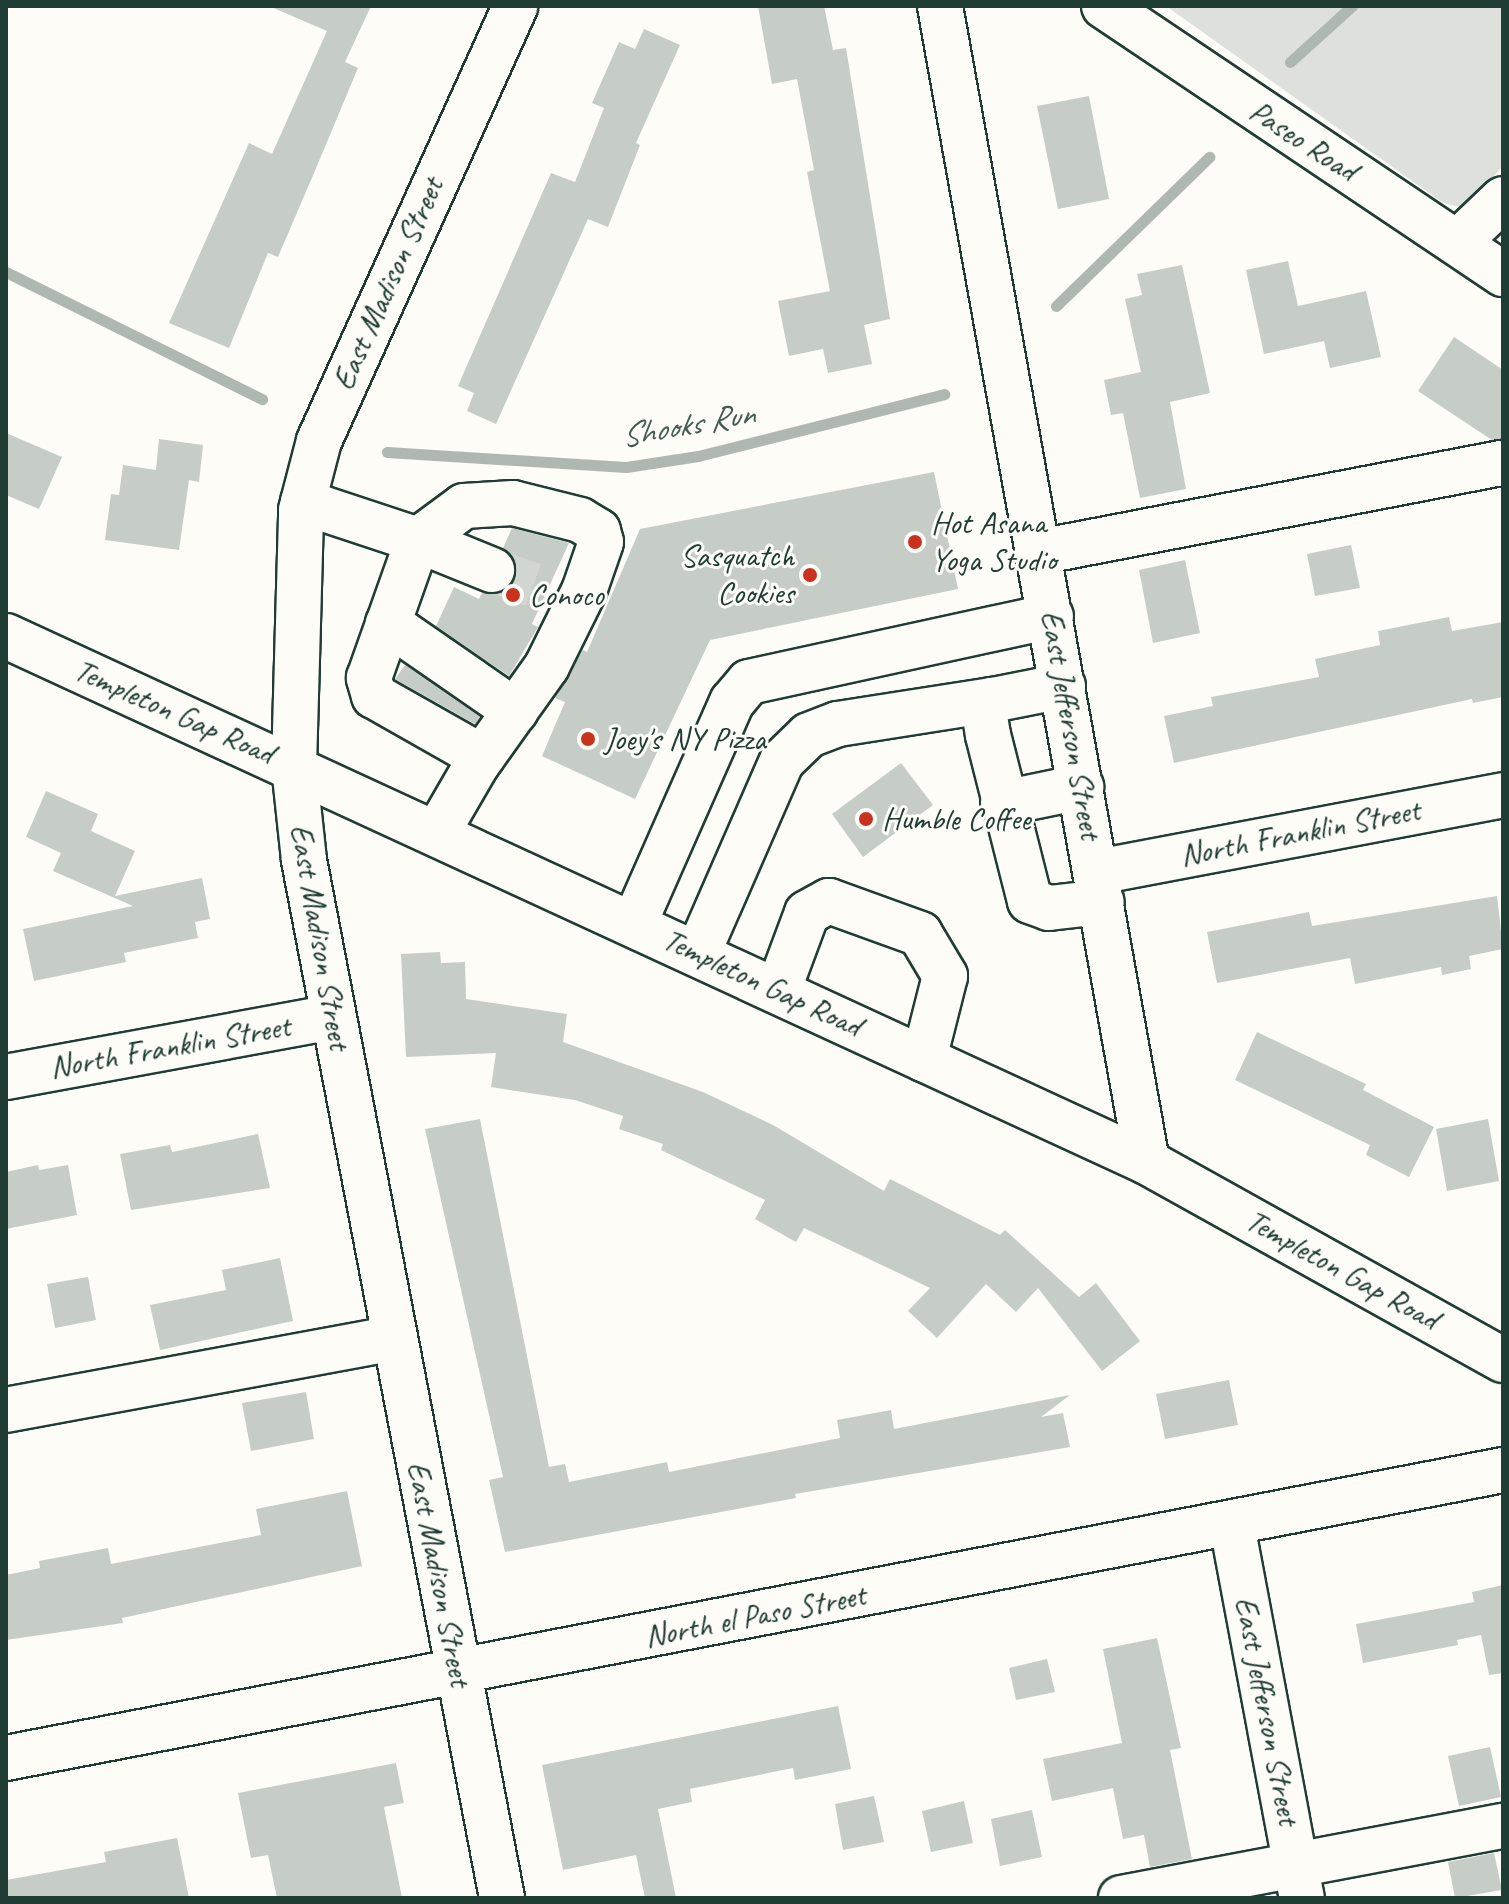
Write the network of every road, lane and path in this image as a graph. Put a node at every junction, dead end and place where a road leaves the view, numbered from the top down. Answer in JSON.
{"nodes":[{"id":1,"x":515,"y":6,"type":"edge"},
{"id":2,"x":940,"y":6,"type":"edge"},
{"id":3,"x":1104,"y":6,"type":"edge"},
{"id":4,"x":1503,"y":199,"type":"edge"},
{"id":5,"x":1458,"y":242,"type":"junction"},
{"id":6,"x":1503,"y":274,"type":"edge"},
{"id":7,"x":1503,"y":463,"type":"edge"},
{"id":8,"x":303,"y":502,"type":"junction"},
{"id":9,"x":418,"y":540,"type":"junction"},
{"id":10,"x":1039,"y":552,"type":"junction"},
{"id":11,"x":492,"y":570,"type":"tunnel mouth"},
{"id":12,"x":1051,"y":616,"type":"junction"},
{"id":13,"x":388,"y":623,"type":"junction"},
{"id":14,"x":6,"y":636,"type":"edge"},
{"id":15,"x":1063,"y":686,"type":"junction"},
{"id":16,"x":992,"y":700,"type":"junction"},
{"id":17,"x":515,"y":711,"type":"junction"},
{"id":18,"x":482,"y":757,"type":"junction"},
{"id":19,"x":294,"y":767,"type":"junction"},
{"id":20,"x":1081,"y":787,"type":"junction"},
{"id":21,"x":1503,"y":795,"type":"edge"},
{"id":22,"x":1003,"y":803,"type":"junction"},
{"id":23,"x":437,"y":833,"type":"junction"},
{"id":24,"x":1100,"y":887,"type":"junction"},
{"id":25,"x":634,"y":924,"type":"junction"},
{"id":26,"x":698,"y":953,"type":"junction"},
{"id":27,"x":778,"y":991,"type":"junction"},
{"id":28,"x":334,"y":1017,"type":"junction"},
{"id":29,"x":924,"y":1059,"type":"junction"},
{"id":30,"x":6,"y":1077,"type":"edge"},
{"id":31,"x":1147,"y":1162,"type":"junction"},
{"id":32,"x":394,"y":1338,"type":"junction"},
{"id":33,"x":1503,"y":1360,"type":"edge"},
{"id":34,"x":6,"y":1410,"type":"edge"},
{"id":35,"x":1503,"y":1470,"type":"edge"},
{"id":36,"x":1232,"y":1525,"type":"junction"},
{"id":37,"x":457,"y":1672,"type":"junction"},
{"id":38,"x":6,"y":1758,"type":"edge"},
{"id":39,"x":1503,"y":1826,"type":"edge"},
{"id":40,"x":1299,"y":1882,"type":"edge"},
{"id":41,"x":502,"y":1898,"type":"edge"},
{"id":42,"x":1121,"y":1898,"type":"edge"}],
"edges":[{"from":1,"to":8,"type":"street","name":"East Madison Street"},
{"from":2,"to":10,"type":"street","name":"East Jefferson Street"},
{"from":3,"to":5,"type":"street","name":"Paseo Road"},
{"from":4,"to":5,"type":"street"},
{"from":5,"to":6,"type":"street","name":"Paseo Road"},
{"from":7,"to":10,"type":"street"},
{"from":8,"to":9,"type":"street"},
{"from":8,"to":19,"type":"street","name":"East Madison Street"},
{"from":9,"to":11,"type":"street"},
{"from":9,"to":13,"type":"street"},
{"from":9,"to":17,"type":"street"},
{"from":10,"to":12,"type":"street","name":"East Jefferson Street"},
{"from":12,"to":15,"type":"street","name":"East Jefferson Street"},
{"from":12,"to":25,"type":"street"},
{"from":13,"to":17,"type":"street"},
{"from":13,"to":18,"type":"street"},
{"from":14,"to":19,"type":"street","name":"Templeton Gap Road"},
{"from":15,"to":16,"type":"street"},
{"from":15,"to":20,"type":"street","name":"East Jefferson Street"},
{"from":16,"to":22,"type":"street"},
{"from":16,"to":26,"type":"street"},
{"from":17,"to":18,"type":"street"},
{"from":18,"to":23,"type":"street"},
{"from":19,"to":23,"type":"street","name":"Templeton Gap Road"},
{"from":19,"to":28,"type":"street","name":"East Madison Street"},
{"from":20,"to":22,"type":"street"},
{"from":20,"to":24,"type":"street","name":"East Jefferson Street"},
{"from":21,"to":24,"type":"street","name":"North Franklin Street"},
{"from":22,"to":24,"type":"street","name":"North Franklin Street"},
{"from":23,"to":25,"type":"street","name":"Templeton Gap Road"},
{"from":24,"to":31,"type":"street","name":"East Jefferson Street"},
{"from":25,"to":26,"type":"street","name":"Templeton Gap Road"},
{"from":26,"to":27,"type":"street","name":"Templeton Gap Road"},
{"from":27,"to":29,"type":"street","name":"Templeton Gap Road"},
{"from":27,"to":29,"type":"street"},
{"from":28,"to":30,"type":"street","name":"North Franklin Street"},
{"from":28,"to":32,"type":"street","name":"East Madison Street"},
{"from":29,"to":31,"type":"street","name":"Templeton Gap Road"},
{"from":31,"to":33,"type":"street","name":"Templeton Gap Road"},
{"from":32,"to":34,"type":"street"},
{"from":32,"to":37,"type":"street","name":"East Madison Street"},
{"from":35,"to":36,"type":"street","name":"North el Paso Street"},
{"from":36,"to":37,"type":"street","name":"North el Paso Street"},
{"from":36,"to":40,"type":"street","name":"East Jefferson Street"},
{"from":37,"to":38,"type":"street","name":"North el Paso Street"},
{"from":37,"to":41,"type":"street","name":"East Madison Street"},
{"from":39,"to":40,"type":"street"},
{"from":40,"to":42,"type":"street"}]}
